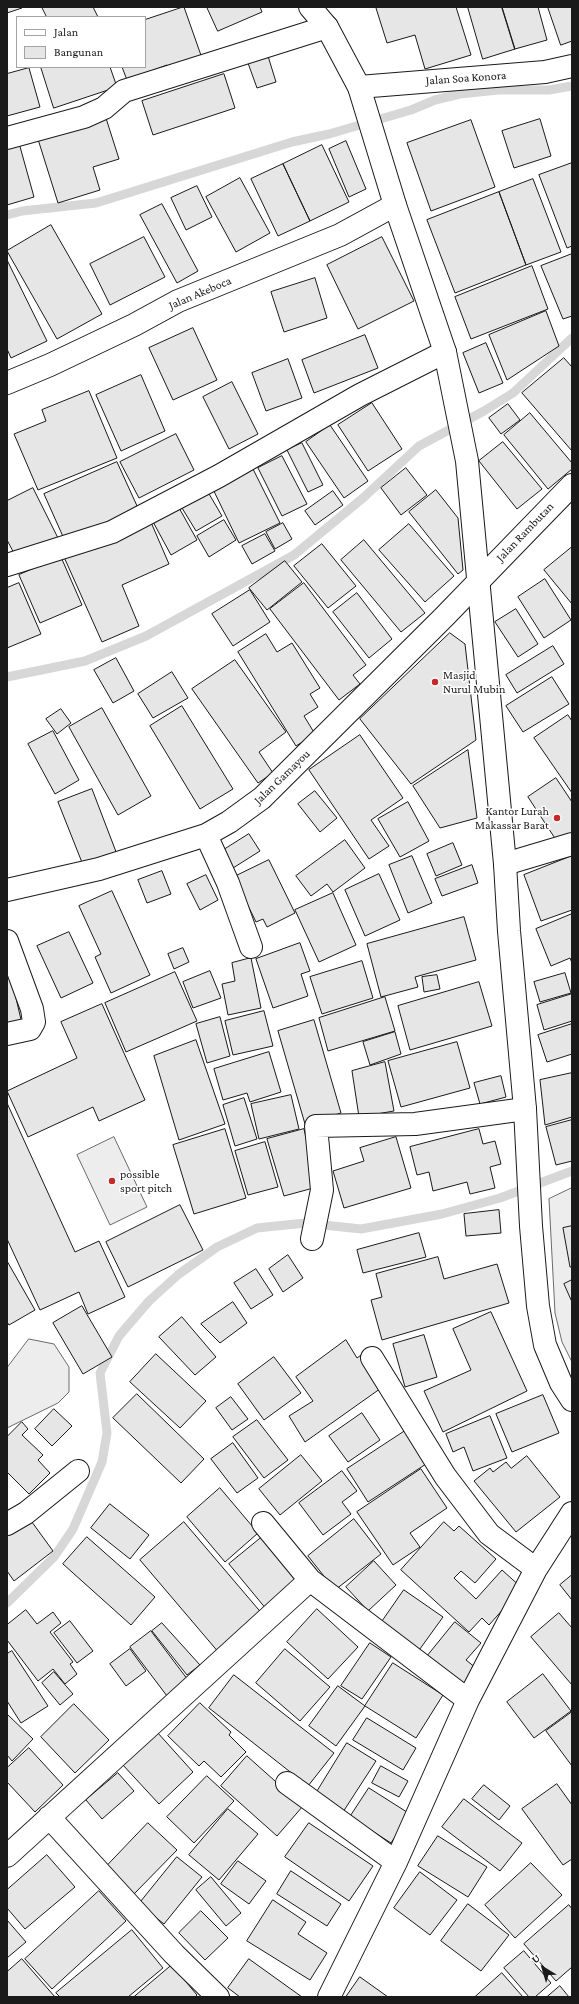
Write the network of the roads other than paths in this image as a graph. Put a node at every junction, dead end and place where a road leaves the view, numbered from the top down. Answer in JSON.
{"nodes":[{"id":1,"x":310,"y":7,"type":"edge"},
{"id":2,"x":327,"y":27,"type":"junction"},
{"id":3,"x":572,"y":66,"type":"edge"},
{"id":4,"x":358,"y":87,"type":"junction"},
{"id":5,"x":7,"y":138,"type":"edge"},
{"id":6,"x":395,"y":206,"type":"junction"},
{"id":7,"x":445,"y":352,"type":"junction"},
{"id":8,"x":7,"y":383,"type":"edge"},
{"id":9,"x":572,"y":485,"type":"edge"},
{"id":10,"x":7,"y":565,"type":"edge"},
{"id":11,"x":479,"y":581,"type":"junction"},
{"id":12,"x":206,"y":835,"type":"junction"},
{"id":13,"x":572,"y":844,"type":"edge"},
{"id":14,"x":505,"y":864,"type":"junction"},
{"id":15,"x":7,"y":890,"type":"edge"},
{"id":16,"x":7,"y":941,"type":"edge"},
{"id":17,"x":251,"y":947,"type":"dead end"},
{"id":18,"x":7,"y":1034,"type":"edge"},
{"id":19,"x":525,"y":1109,"type":"junction"},
{"id":20,"x":312,"y":1239,"type":"dead end"},
{"id":21,"x":372,"y":1358,"type":"dead end"},
{"id":22,"x":572,"y":1400,"type":"edge"},
{"id":23,"x":78,"y":1470,"type":"dead end"},
{"id":24,"x":572,"y":1513,"type":"edge"},
{"id":25,"x":263,"y":1523,"type":"dead end"},
{"id":26,"x":7,"y":1524,"type":"edge"},
{"id":27,"x":536,"y":1569,"type":"junction"},
{"id":28,"x":310,"y":1580,"type":"junction"},
{"id":29,"x":468,"y":1700,"type":"junction"},
{"id":30,"x":287,"y":1783,"type":"dead end"},
{"id":31,"x":49,"y":1817,"type":"junction"},
{"id":32,"x":7,"y":1856,"type":"edge"},
{"id":33,"x":396,"y":1862,"type":"junction"},
{"id":34,"x":218,"y":1997,"type":"edge"},
{"id":35,"x":329,"y":1997,"type":"edge"}],
"edges":[{"from":1,"to":2,"type":"street"},
{"from":2,"to":4,"type":"street"},
{"from":2,"to":5,"type":"street"},
{"from":3,"to":4,"type":"street","name":"Jalan Soa Konora"},
{"from":4,"to":6,"type":"street"},
{"from":6,"to":7,"type":"street"},
{"from":6,"to":8,"type":"street","name":"Jalan Akeboca"},
{"from":7,"to":10,"type":"street"},
{"from":7,"to":11,"type":"street"},
{"from":9,"to":11,"type":"street","name":"Jalan Rambutan"},
{"from":11,"to":12,"type":"street","name":"Jalan Gamayou"},
{"from":11,"to":14,"type":"street"},
{"from":12,"to":15,"type":"street","name":"Jalan Gamayou"},
{"from":12,"to":17,"type":"street"},
{"from":13,"to":14,"type":"street"},
{"from":14,"to":19,"type":"street"},
{"from":16,"to":18,"type":"street"},
{"from":19,"to":20,"type":"street"},
{"from":19,"to":22,"type":"street"},
{"from":21,"to":27,"type":"street"},
{"from":23,"to":26,"type":"street"},
{"from":24,"to":27,"type":"street"},
{"from":25,"to":28,"type":"street"},
{"from":27,"to":29,"type":"street"},
{"from":28,"to":29,"type":"street"},
{"from":28,"to":31,"type":"street"},
{"from":29,"to":33,"type":"street"},
{"from":30,"to":33,"type":"street"},
{"from":31,"to":32,"type":"street"},
{"from":31,"to":34,"type":"street"},
{"from":33,"to":35,"type":"street"}]}
